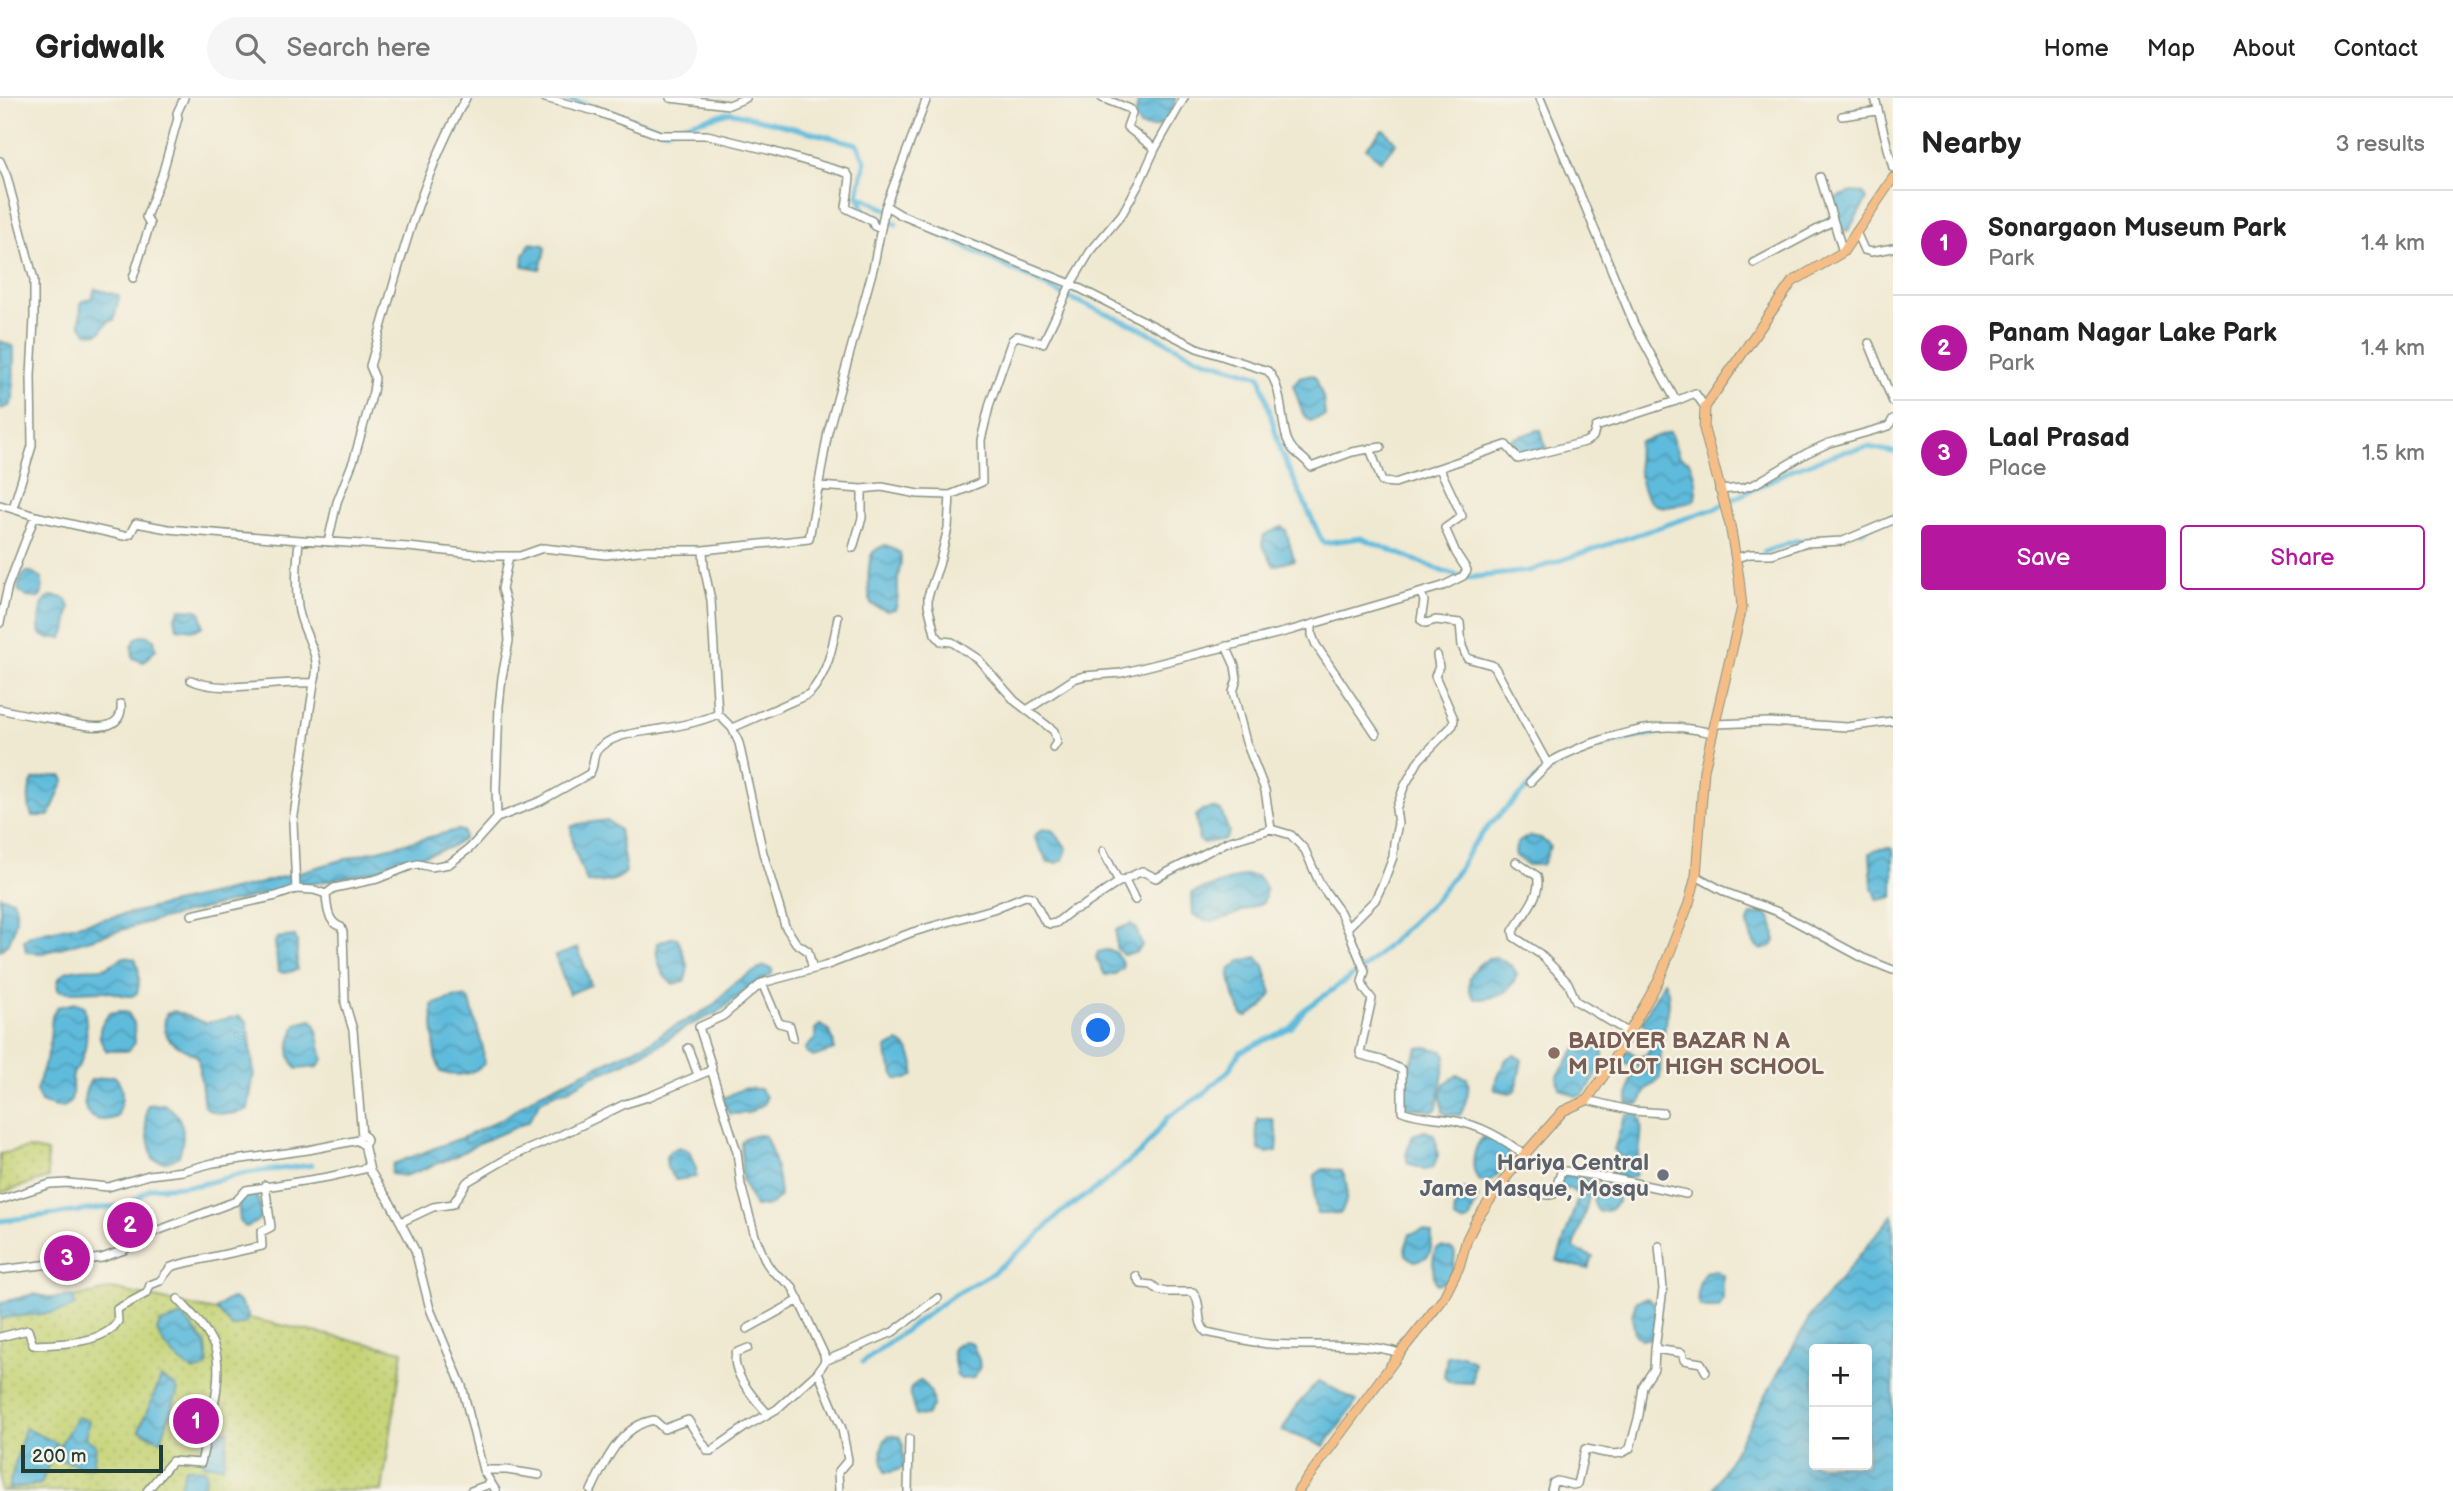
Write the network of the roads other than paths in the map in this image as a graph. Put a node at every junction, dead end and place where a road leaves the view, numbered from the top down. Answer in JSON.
{"nodes":[{"id":1,"x":184,"y":98,"type":"edge"},
{"id":2,"x":466,"y":98,"type":"edge"},
{"id":3,"x":545,"y":98,"type":"edge"},
{"id":4,"x":670,"y":98,"type":"edge"},
{"id":5,"x":746,"y":98,"type":"edge"},
{"id":6,"x":928,"y":98,"type":"edge"},
{"id":7,"x":1102,"y":98,"type":"edge"},
{"id":8,"x":1184,"y":98,"type":"edge"},
{"id":9,"x":1540,"y":98,"type":"edge"},
{"id":10,"x":1875,"y":98,"type":"edge"},
{"id":11,"x":1877,"y":111,"type":"junction"},
{"id":12,"x":1842,"y":116,"type":"dead end"},
{"id":13,"x":1155,"y":149,"type":"junction"},
{"id":14,"x":0,"y":161,"type":"edge"},
{"id":15,"x":1893,"y":168,"type":"edge"},
{"id":16,"x":1820,"y":177,"type":"dead end"},
{"id":17,"x":1893,"y":178,"type":"edge"},
{"id":18,"x":885,"y":207,"type":"junction"},
{"id":19,"x":1833,"y":220,"type":"junction"},
{"id":20,"x":881,"y":228,"type":"junction"},
{"id":21,"x":1856,"y":232,"type":"junction"},
{"id":22,"x":1893,"y":248,"type":"edge"},
{"id":23,"x":1843,"y":252,"type":"junction"},
{"id":24,"x":1754,"y":263,"type":"dead end"},
{"id":25,"x":133,"y":278,"type":"dead end"},
{"id":26,"x":1070,"y":286,"type":"junction"},
{"id":27,"x":1869,"y":344,"type":"dead end"},
{"id":28,"x":1676,"y":401,"type":"junction"},
{"id":29,"x":1893,"y":402,"type":"edge"},
{"id":30,"x":1705,"y":407,"type":"junction"},
{"id":31,"x":1893,"y":419,"type":"edge"},
{"id":32,"x":1381,"y":447,"type":"dead end"},
{"id":33,"x":1370,"y":448,"type":"junction"},
{"id":34,"x":1440,"y":469,"type":"junction"},
{"id":35,"x":818,"y":486,"type":"junction"},
{"id":36,"x":862,"y":489,"type":"junction"},
{"id":37,"x":1719,"y":491,"type":"junction"},
{"id":38,"x":950,"y":495,"type":"junction"},
{"id":39,"x":0,"y":505,"type":"edge"},
{"id":40,"x":13,"y":508,"type":"junction"},
{"id":41,"x":35,"y":516,"type":"junction"},
{"id":42,"x":1893,"y":520,"type":"edge"},
{"id":43,"x":299,"y":541,"type":"junction"},
{"id":44,"x":328,"y":542,"type":"junction"},
{"id":45,"x":853,"y":548,"type":"dead end"},
{"id":46,"x":704,"y":550,"type":"junction"},
{"id":47,"x":509,"y":556,"type":"junction"},
{"id":48,"x":1735,"y":558,"type":"junction"},
{"id":49,"x":1420,"y":593,"type":"junction"},
{"id":50,"x":838,"y":617,"type":"dead end"},
{"id":51,"x":0,"y":623,"type":"edge"},
{"id":52,"x":1312,"y":625,"type":"junction"},
{"id":53,"x":1226,"y":646,"type":"junction"},
{"id":54,"x":1437,"y":655,"type":"dead end"},
{"id":55,"x":191,"y":680,"type":"dead end"},
{"id":56,"x":314,"y":683,"type":"junction"},
{"id":57,"x":121,"y":704,"type":"dead end"},
{"id":58,"x":0,"y":709,"type":"edge"},
{"id":59,"x":1027,"y":710,"type":"junction"},
{"id":60,"x":718,"y":714,"type":"junction"},
{"id":61,"x":1893,"y":721,"type":"edge"},
{"id":62,"x":732,"y":728,"type":"junction"},
{"id":63,"x":1714,"y":729,"type":"junction"},
{"id":64,"x":1376,"y":734,"type":"dead end"},
{"id":65,"x":1053,"y":748,"type":"dead end"},
{"id":66,"x":1550,"y":762,"type":"junction"},
{"id":67,"x":1530,"y":782,"type":"dead end"},
{"id":68,"x":497,"y":818,"type":"junction"},
{"id":69,"x":1271,"y":829,"type":"junction"},
{"id":70,"x":1103,"y":851,"type":"dead end"},
{"id":71,"x":1516,"y":862,"type":"dead end"},
{"id":72,"x":1696,"y":876,"type":"junction"},
{"id":73,"x":1122,"y":881,"type":"junction"},
{"id":74,"x":296,"y":888,"type":"junction"},
{"id":75,"x":326,"y":894,"type":"junction"},
{"id":76,"x":1135,"y":900,"type":"dead end"},
{"id":77,"x":192,"y":915,"type":"dead end"},
{"id":78,"x":1347,"y":928,"type":"junction"},
{"id":79,"x":813,"y":969,"type":"junction"},
{"id":80,"x":1893,"y":970,"type":"edge"},
{"id":81,"x":762,"y":983,"type":"junction"},
{"id":82,"x":1628,"y":1032,"type":"junction"},
{"id":83,"x":793,"y":1038,"type":"dead end"},
{"id":84,"x":688,"y":1048,"type":"dead end"},
{"id":85,"x":711,"y":1069,"type":"junction"},
{"id":86,"x":698,"y":1075,"type":"junction"},
{"id":87,"x":1587,"y":1100,"type":"junction"},
{"id":88,"x":1663,"y":1113,"type":"dead end"},
{"id":89,"x":362,"y":1140,"type":"junction"},
{"id":90,"x":1524,"y":1155,"type":"junction"},
{"id":91,"x":368,"y":1168,"type":"junction"},
{"id":92,"x":1501,"y":1184,"type":"junction"},
{"id":93,"x":265,"y":1185,"type":"junction"},
{"id":94,"x":1686,"y":1194,"type":"dead end"},
{"id":95,"x":0,"y":1200,"type":"edge"},
{"id":96,"x":401,"y":1222,"type":"junction"},
{"id":97,"x":1659,"y":1246,"type":"dead end"},
{"id":98,"x":0,"y":1270,"type":"edge"},
{"id":99,"x":1136,"y":1276,"type":"dead end"},
{"id":100,"x":938,"y":1298,"type":"dead end"},
{"id":101,"x":178,"y":1299,"type":"dead end"},
{"id":102,"x":799,"y":1300,"type":"junction"},
{"id":103,"x":747,"y":1329,"type":"dead end"},
{"id":104,"x":0,"y":1337,"type":"edge"},
{"id":105,"x":748,"y":1348,"type":"dead end"},
{"id":106,"x":1656,"y":1349,"type":"junction"},
{"id":107,"x":1399,"y":1353,"type":"junction"},
{"id":108,"x":825,"y":1362,"type":"junction"},
{"id":109,"x":818,"y":1372,"type":"junction"},
{"id":110,"x":1706,"y":1372,"type":"dead end"},
{"id":111,"x":768,"y":1414,"type":"junction"},
{"id":112,"x":909,"y":1439,"type":"dead end"},
{"id":113,"x":483,"y":1470,"type":"junction"},
{"id":114,"x":539,"y":1475,"type":"dead end"},
{"id":115,"x":490,"y":1484,"type":"junction"},
{"id":116,"x":147,"y":1491,"type":"edge"},
{"id":117,"x":471,"y":1491,"type":"edge"},
{"id":118,"x":496,"y":1491,"type":"edge"},
{"id":119,"x":591,"y":1491,"type":"edge"},
{"id":120,"x":839,"y":1491,"type":"edge"},
{"id":121,"x":908,"y":1491,"type":"edge"},
{"id":122,"x":1298,"y":1491,"type":"edge"},
{"id":123,"x":1551,"y":1491,"type":"edge"}],
"edges":[{"from":1,"to":25,"type":"street"},
{"from":2,"to":44,"type":"street"},
{"from":3,"to":20,"type":"street"},
{"from":4,"to":5,"type":"street"},
{"from":6,"to":18,"type":"street"},
{"from":7,"to":13,"type":"street"},
{"from":8,"to":13,"type":"street"},
{"from":9,"to":28,"type":"street"},
{"from":10,"to":11,"type":"street"},
{"from":11,"to":12,"type":"street"},
{"from":11,"to":15,"type":"street"},
{"from":13,"to":26,"type":"street"},
{"from":14,"to":40,"type":"street"},
{"from":16,"to":19,"type":"street"},
{"from":17,"to":21,"type":"main road"},
{"from":18,"to":20,"type":"street"},
{"from":18,"to":26,"type":"street"},
{"from":19,"to":23,"type":"street"},
{"from":19,"to":24,"type":"street"},
{"from":20,"to":35,"type":"street"},
{"from":21,"to":22,"type":"street"},
{"from":21,"to":23,"type":"main road"},
{"from":23,"to":30,"type":"main road"},
{"from":26,"to":33,"type":"street"},
{"from":26,"to":38,"type":"street"},
{"from":27,"to":29,"type":"street"},
{"from":28,"to":30,"type":"street"},
{"from":28,"to":34,"type":"street"},
{"from":30,"to":37,"type":"main road"},
{"from":31,"to":37,"type":"street"},
{"from":32,"to":33,"type":"street"},
{"from":33,"to":34,"type":"street"},
{"from":34,"to":49,"type":"street"},
{"from":35,"to":36,"type":"street"},
{"from":35,"to":46,"type":"street"},
{"from":36,"to":38,"type":"street"},
{"from":36,"to":45,"type":"street"},
{"from":37,"to":48,"type":"main road"},
{"from":38,"to":59,"type":"street"},
{"from":39,"to":40,"type":"street"},
{"from":40,"to":41,"type":"street"},
{"from":41,"to":43,"type":"street"},
{"from":41,"to":51,"type":"street"},
{"from":42,"to":48,"type":"street"},
{"from":43,"to":44,"type":"street"},
{"from":43,"to":56,"type":"street"},
{"from":44,"to":47,"type":"street"},
{"from":46,"to":47,"type":"street"},
{"from":46,"to":60,"type":"street"},
{"from":47,"to":68,"type":"street"},
{"from":48,"to":63,"type":"main road"},
{"from":49,"to":52,"type":"street"},
{"from":49,"to":66,"type":"street"},
{"from":50,"to":62,"type":"street"},
{"from":52,"to":53,"type":"street"},
{"from":52,"to":64,"type":"street"},
{"from":53,"to":59,"type":"street"},
{"from":53,"to":69,"type":"street"},
{"from":54,"to":78,"type":"street"},
{"from":55,"to":56,"type":"street"},
{"from":56,"to":74,"type":"street"},
{"from":57,"to":58,"type":"street"},
{"from":59,"to":65,"type":"street"},
{"from":60,"to":62,"type":"street"},
{"from":60,"to":68,"type":"street"},
{"from":61,"to":63,"type":"street"},
{"from":62,"to":79,"type":"street"},
{"from":63,"to":66,"type":"street"},
{"from":63,"to":72,"type":"main road"},
{"from":66,"to":67,"type":"street"},
{"from":68,"to":75,"type":"street"},
{"from":69,"to":73,"type":"street"},
{"from":69,"to":78,"type":"street"},
{"from":70,"to":73,"type":"street"},
{"from":71,"to":82,"type":"street"},
{"from":72,"to":80,"type":"street"},
{"from":72,"to":82,"type":"main road"},
{"from":73,"to":76,"type":"street"},
{"from":73,"to":79,"type":"street"},
{"from":74,"to":75,"type":"street"},
{"from":74,"to":77,"type":"street"},
{"from":75,"to":89,"type":"street"},
{"from":78,"to":90,"type":"street"},
{"from":79,"to":81,"type":"street"},
{"from":81,"to":83,"type":"street"},
{"from":81,"to":85,"type":"street"},
{"from":82,"to":87,"type":"main road"},
{"from":84,"to":86,"type":"street"},
{"from":85,"to":86,"type":"street"},
{"from":85,"to":102,"type":"street"},
{"from":86,"to":96,"type":"street"},
{"from":87,"to":88,"type":"street"},
{"from":87,"to":90,"type":"main road"},
{"from":89,"to":91,"type":"street"},
{"from":89,"to":95,"type":"street"},
{"from":90,"to":92,"type":"main road"},
{"from":91,"to":93,"type":"street"},
{"from":91,"to":96,"type":"street"},
{"from":92,"to":94,"type":"street"},
{"from":92,"to":107,"type":"main road"},
{"from":93,"to":98,"type":"street"},
{"from":93,"to":104,"type":"street"},
{"from":96,"to":113,"type":"street"},
{"from":97,"to":106,"type":"street"},
{"from":99,"to":107,"type":"street"},
{"from":100,"to":108,"type":"street"},
{"from":101,"to":116,"type":"street"},
{"from":102,"to":103,"type":"street"},
{"from":102,"to":108,"type":"street"},
{"from":105,"to":111,"type":"street"},
{"from":106,"to":110,"type":"street"},
{"from":106,"to":123,"type":"street"},
{"from":107,"to":122,"type":"main road"},
{"from":108,"to":109,"type":"street"},
{"from":109,"to":111,"type":"street"},
{"from":109,"to":120,"type":"street"},
{"from":111,"to":119,"type":"street"},
{"from":112,"to":121,"type":"street"},
{"from":113,"to":114,"type":"street"},
{"from":113,"to":115,"type":"street"},
{"from":115,"to":117,"type":"street"},
{"from":115,"to":118,"type":"street"}]}
